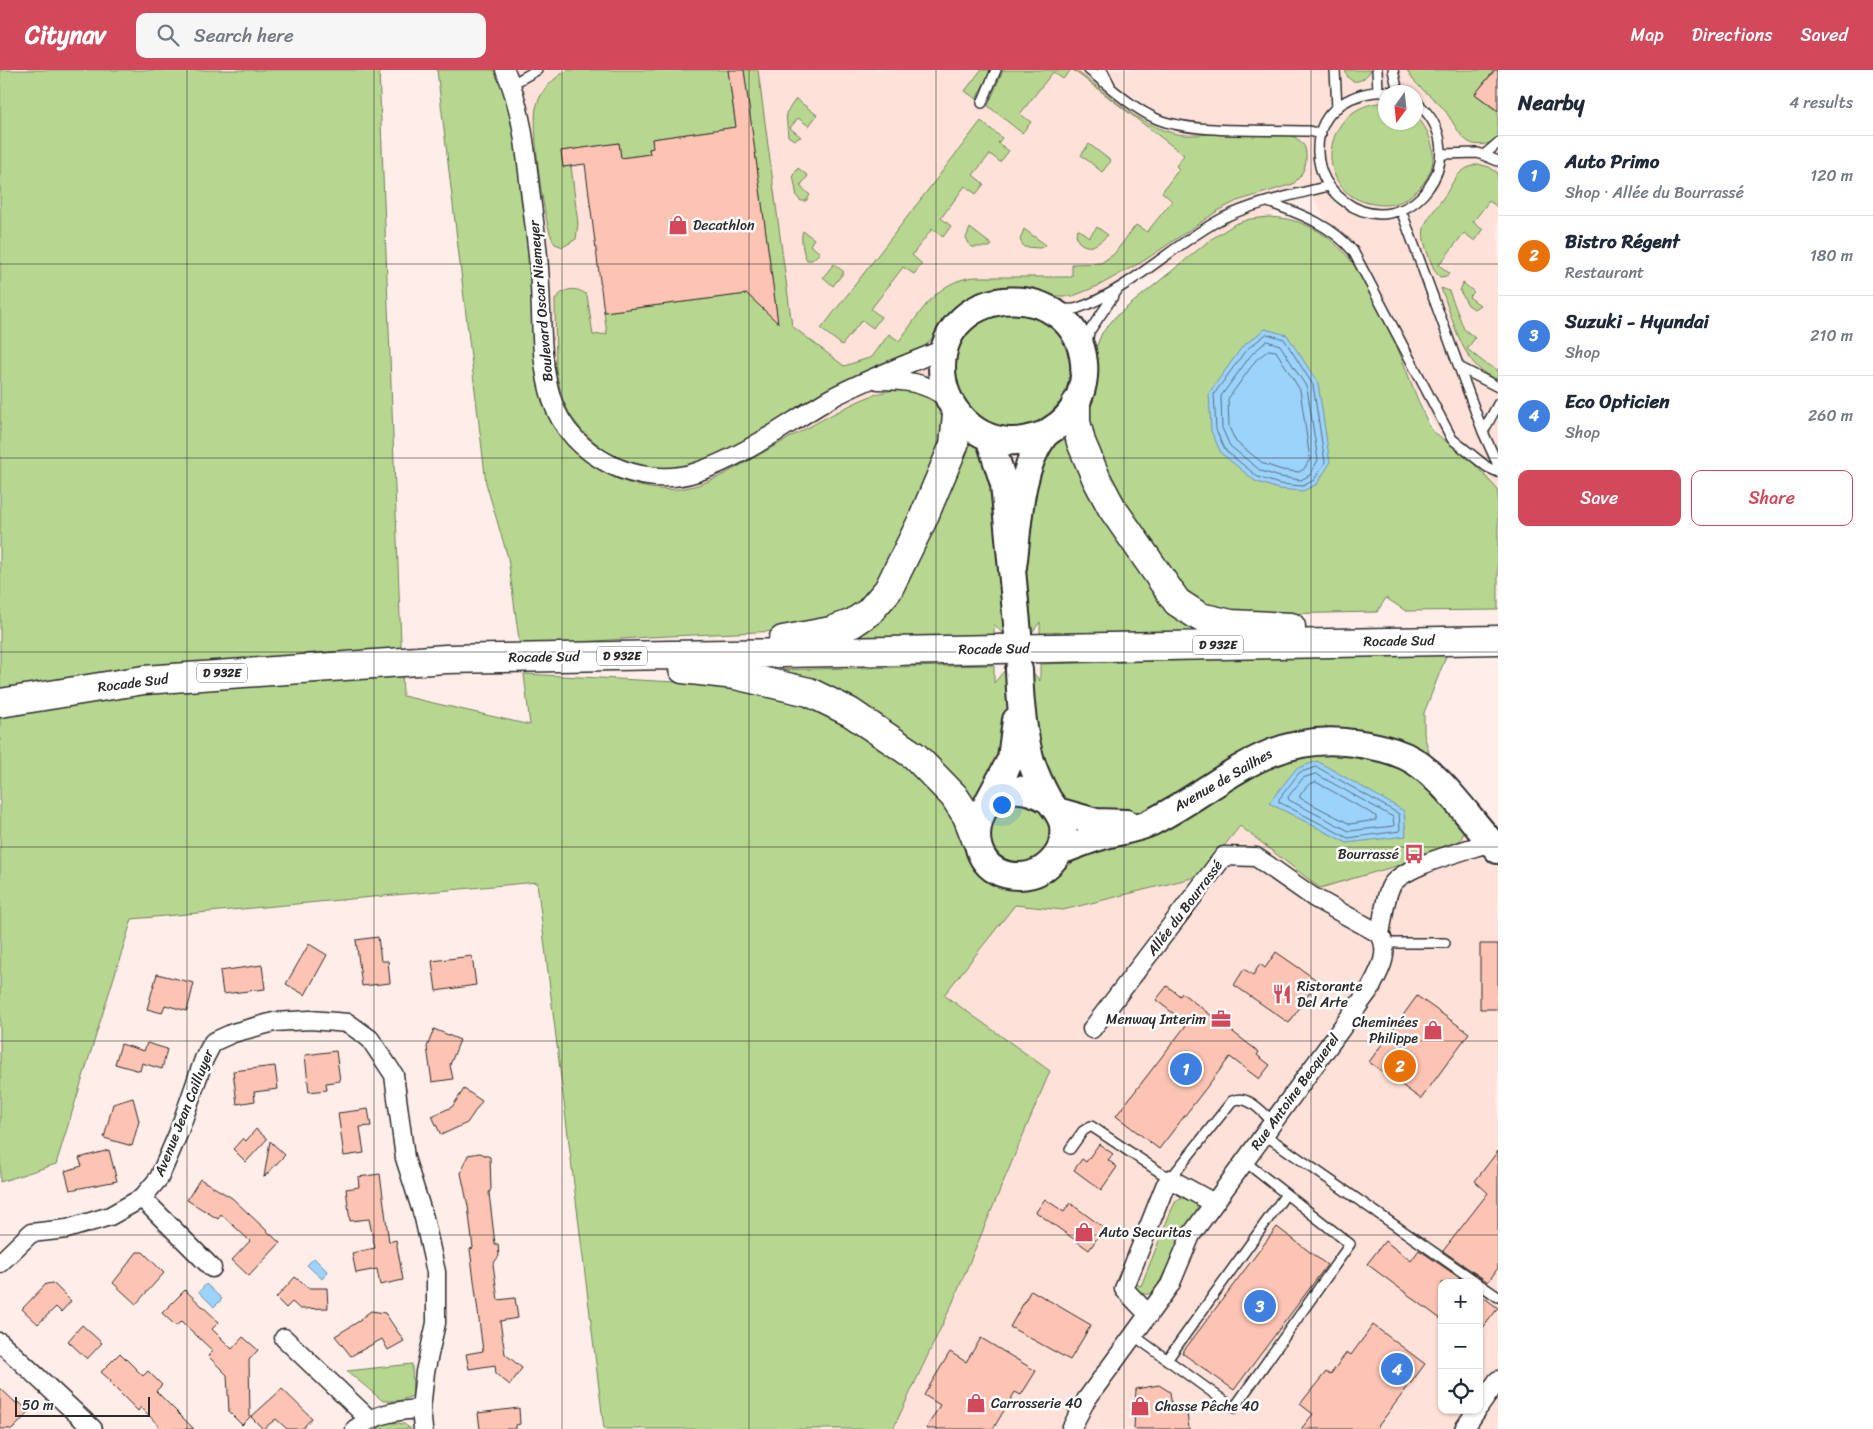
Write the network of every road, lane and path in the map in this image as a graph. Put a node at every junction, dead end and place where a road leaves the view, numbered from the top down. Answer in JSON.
{"nodes":[{"id":1,"x":537,"y":70,"type":"edge"},
{"id":2,"x":996,"y":70,"type":"edge"},
{"id":3,"x":1088,"y":70,"type":"edge"},
{"id":4,"x":1102,"y":70,"type":"edge"},
{"id":5,"x":1335,"y":70,"type":"edge"},
{"id":6,"x":1377,"y":70,"type":"edge"},
{"id":7,"x":1393,"y":70,"type":"edge"},
{"id":8,"x":509,"y":77,"type":"edge"},
{"id":9,"x":1396,"y":85,"type":"edge"},
{"id":10,"x":1113,"y":89,"type":"junction"},
{"id":11,"x":1378,"y":90,"type":"joint"},
{"id":12,"x":982,"y":103,"type":"dead end"},
{"id":13,"x":1336,"y":108,"type":"junction"},
{"id":14,"x":1423,"y":108,"type":"edge"},
{"id":15,"x":1321,"y":134,"type":"junction"},
{"id":16,"x":1498,"y":143,"type":"edge"},
{"id":17,"x":1442,"y":154,"type":"junction"},
{"id":18,"x":1484,"y":155,"type":"junction"},
{"id":19,"x":1498,"y":161,"type":"edge"},
{"id":20,"x":1328,"y":186,"type":"junction"},
{"id":21,"x":1268,"y":202,"type":"junction"},
{"id":22,"x":1401,"y":210,"type":"junction"},
{"id":23,"x":1120,"y":287,"type":"junction"},
{"id":24,"x":1049,"y":309,"type":"junction"},
{"id":25,"x":946,"y":348,"type":"junction"},
{"id":26,"x":1084,"y":363,"type":"junction"},
{"id":27,"x":1461,"y":368,"type":"junction"},
{"id":28,"x":870,"y":380,"type":"junction"},
{"id":29,"x":1498,"y":387,"type":"edge"},
{"id":30,"x":1076,"y":404,"type":"junction"},
{"id":31,"x":1498,"y":404,"type":"edge"},
{"id":32,"x":953,"y":406,"type":"junction"},
{"id":33,"x":1484,"y":432,"type":"junction"},
{"id":34,"x":1046,"y":434,"type":"junction"},
{"id":35,"x":989,"y":437,"type":"junction"},
{"id":36,"x":1498,"y":465,"type":"edge"},
{"id":37,"x":1498,"y":472,"type":"edge"},
{"id":38,"x":1013,"y":567,"type":"junction"},
{"id":39,"x":1018,"y":634,"type":"dead end"},
{"id":40,"x":1498,"y":640,"type":"edge"},
{"id":41,"x":1399,"y":641,"type":"junction"},
{"id":42,"x":712,"y":654,"type":"junction"},
{"id":43,"x":532,"y":657,"type":"junction"},
{"id":44,"x":0,"y":703,"type":"edge"},
{"id":45,"x":986,"y":805,"type":"junction"},
{"id":46,"x":1053,"y":805,"type":"junction"},
{"id":47,"x":1149,"y":824,"type":"junction"},
{"id":48,"x":976,"y":839,"type":"junction"},
{"id":49,"x":1494,"y":846,"type":"edge"},
{"id":50,"x":1060,"y":851,"type":"junction"},
{"id":51,"x":1383,"y":939,"type":"junction"},
{"id":52,"x":1445,"y":943,"type":"dead end"},
{"id":53,"x":1092,"y":1029,"type":"dead end"},
{"id":54,"x":1270,"y":1129,"type":"junction"},
{"id":55,"x":1070,"y":1149,"type":"dead end"},
{"id":56,"x":1244,"y":1161,"type":"junction"},
{"id":57,"x":1170,"y":1179,"type":"junction"},
{"id":58,"x":1286,"y":1194,"type":"junction"},
{"id":59,"x":142,"y":1198,"type":"junction"},
{"id":60,"x":1214,"y":1203,"type":"junction"},
{"id":61,"x":0,"y":1263,"type":"edge"},
{"id":62,"x":212,"y":1268,"type":"dead end"},
{"id":63,"x":1474,"y":1279,"type":"edge"},
{"id":64,"x":1483,"y":1286,"type":"edge"},
{"id":65,"x":1498,"y":1297,"type":"edge"},
{"id":66,"x":1149,"y":1315,"type":"junction"},
{"id":67,"x":1133,"y":1335,"type":"junction"},
{"id":68,"x":284,"y":1338,"type":"dead end"},
{"id":69,"x":0,"y":1342,"type":"edge"},
{"id":70,"x":1167,"y":1360,"type":"junction"},
{"id":71,"x":1498,"y":1380,"type":"edge"},
{"id":72,"x":1483,"y":1401,"type":"edge"},
{"id":73,"x":422,"y":1409,"type":"junction"},
{"id":74,"x":1474,"y":1414,"type":"edge"},
{"id":75,"x":362,"y":1424,"type":"edge"},
{"id":76,"x":93,"y":1429,"type":"edge"},
{"id":77,"x":423,"y":1429,"type":"edge"},
{"id":78,"x":1071,"y":1429,"type":"edge"},
{"id":79,"x":1464,"y":1429,"type":"edge"}],
"edges":[{"from":1,"to":8,"type":"lane"},
{"from":2,"to":12,"type":"lane"},
{"from":3,"to":10,"type":"lane"},
{"from":4,"to":10,"type":"lane"},
{"from":5,"to":13,"type":"lane"},
{"from":6,"to":11,"type":"lane"},
{"from":7,"to":9,"type":"lane"},
{"from":8,"to":28,"type":"street","name":"Boulevard Oscar Niemeyer"},
{"from":10,"to":15,"type":"lane"},
{"from":11,"to":13,"type":"lane"},
{"from":13,"to":15,"type":"lane"},
{"from":14,"to":17,"type":"lane"},
{"from":15,"to":20,"type":"lane"},
{"from":16,"to":18,"type":"lane"},
{"from":17,"to":18,"type":"lane"},
{"from":17,"to":22,"type":"lane"},
{"from":18,"to":19,"type":"lane"},
{"from":20,"to":21,"type":"lane"},
{"from":20,"to":22,"type":"lane"},
{"from":21,"to":23,"type":"lane"},
{"from":21,"to":37,"type":"lane"},
{"from":22,"to":27,"type":"lane"},
{"from":23,"to":24,"type":"lane"},
{"from":23,"to":26,"type":"lane"},
{"from":24,"to":25,"type":"street"},
{"from":24,"to":26,"type":"street"},
{"from":25,"to":28,"type":"street","name":"Boulevard Oscar Niemeyer"},
{"from":25,"to":32,"type":"street"},
{"from":26,"to":30,"type":"street"},
{"from":27,"to":29,"type":"lane"},
{"from":27,"to":33,"type":"lane"},
{"from":28,"to":32,"type":"street","name":"Boulevard Oscar Niemeyer"},
{"from":30,"to":34,"type":"street"},
{"from":30,"to":41,"type":"main road"},
{"from":31,"to":33,"type":"lane"},
{"from":32,"to":35,"type":"street"},
{"from":32,"to":42,"type":"main road"},
{"from":33,"to":36,"type":"lane"},
{"from":34,"to":35,"type":"street"},
{"from":34,"to":38,"type":"street"},
{"from":35,"to":38,"type":"street"},
{"from":38,"to":39,"type":"street"},
{"from":40,"to":41,"type":"main road","name":"Rocade Sud","number":"D 932E"},
{"from":41,"to":42,"type":"main road","name":"Rocade Sud","number":"D 932E"},
{"from":42,"to":43,"type":"main road","name":"Rocade Sud","number":"D 932E"},
{"from":43,"to":44,"type":"main road","name":"Rocade Sud","number":"D 932E"},
{"from":43,"to":48,"type":"main road"},
{"from":45,"to":46,"type":"street"},
{"from":45,"to":46,"type":"street"},
{"from":45,"to":48,"type":"street"},
{"from":46,"to":47,"type":"street"},
{"from":46,"to":50,"type":"street"},
{"from":47,"to":49,"type":"street","name":"Avenue de Sailhes"},
{"from":47,"to":50,"type":"street","name":"Avenue de Sailhes"},
{"from":48,"to":50,"type":"street"},
{"from":49,"to":51,"type":"street","name":"Rue Antoine Becquerel"},
{"from":51,"to":52,"type":"lane"},
{"from":51,"to":53,"type":"street","name":"Allée du Bourrassé"},
{"from":51,"to":54,"type":"street","name":"Rue Antoine Becquerel"},
{"from":54,"to":56,"type":"street","name":"Rue Antoine Becquerel"},
{"from":54,"to":57,"type":"lane"},
{"from":54,"to":63,"type":"lane"},
{"from":55,"to":57,"type":"lane"},
{"from":56,"to":58,"type":"lane"},
{"from":56,"to":60,"type":"street","name":"Rue Antoine Becquerel"},
{"from":57,"to":60,"type":"street"},
{"from":57,"to":66,"type":"street"},
{"from":58,"to":70,"type":"lane"},
{"from":58,"to":70,"type":"lane"},
{"from":59,"to":61,"type":"street","name":"Avenue Jean Cailluyer"},
{"from":59,"to":62,"type":"street"},
{"from":59,"to":73,"type":"street","name":"Avenue Jean Cailluyer"},
{"from":60,"to":66,"type":"street","name":"Rue Antoine Becquerel"},
{"from":64,"to":65,"type":"lane"},
{"from":66,"to":67,"type":"street","name":"Rue Antoine Becquerel"},
{"from":67,"to":70,"type":"lane"},
{"from":67,"to":78,"type":"street","name":"Rue Antoine Becquerel"},
{"from":68,"to":75,"type":"street"},
{"from":69,"to":76,"type":"street"},
{"from":71,"to":72,"type":"street"},
{"from":73,"to":75,"type":"street"},
{"from":73,"to":77,"type":"street","name":"Avenue Jean Cailluyer"},
{"from":74,"to":79,"type":"street"}]}
